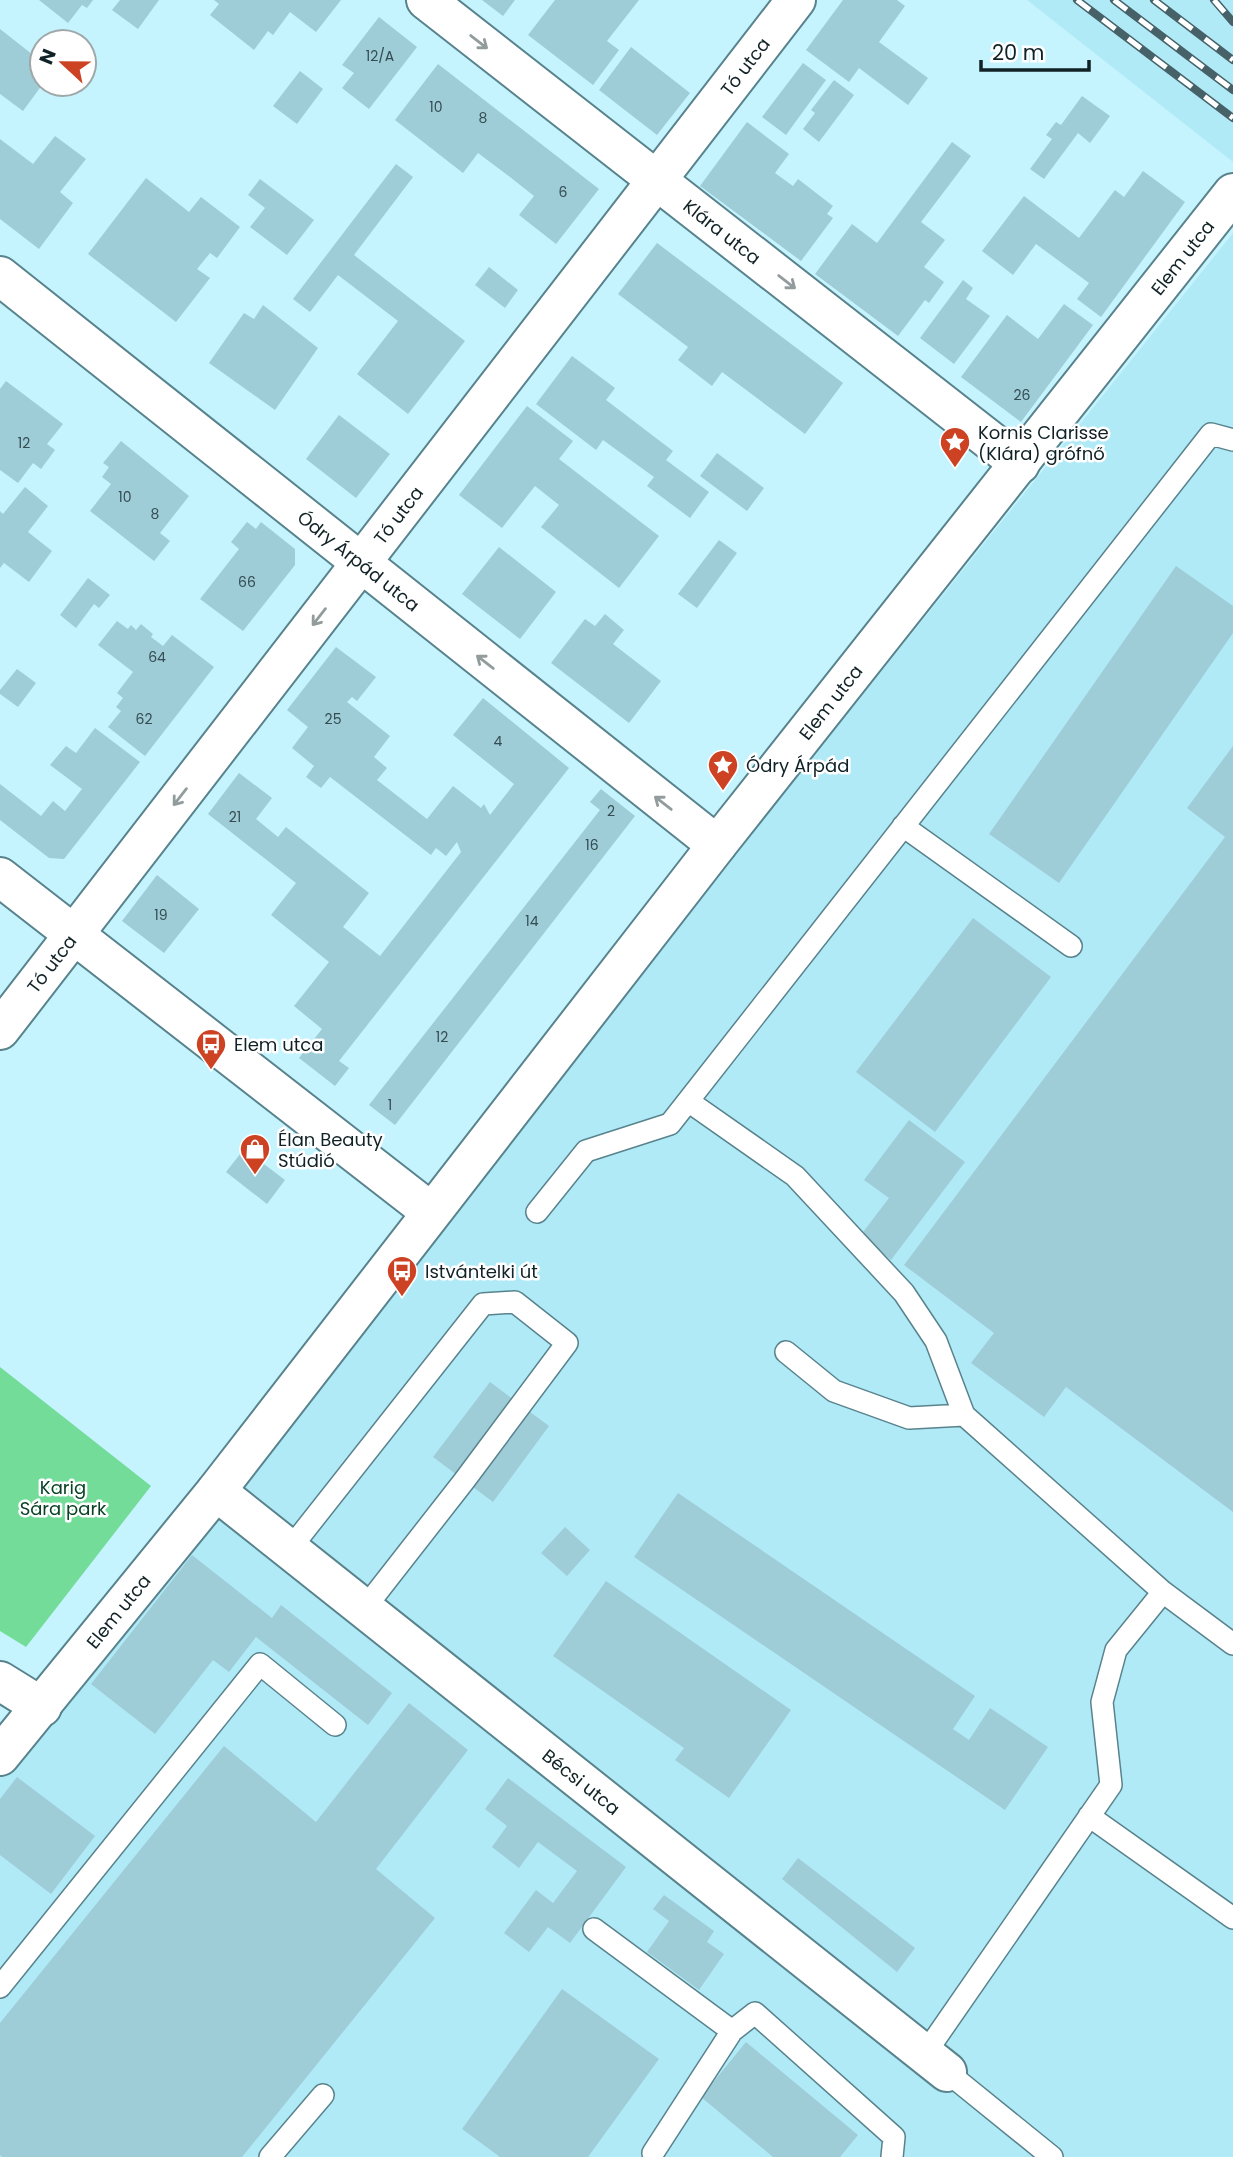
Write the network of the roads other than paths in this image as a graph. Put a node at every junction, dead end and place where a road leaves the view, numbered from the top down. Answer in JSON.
{"nodes":[{"id":1,"x":426,"y":0,"type":"edge"},
{"id":2,"x":796,"y":0,"type":"edge"},
{"id":3,"x":656,"y":180,"type":"junction"},
{"id":4,"x":1233,"y":192,"type":"edge"},
{"id":5,"x":0,"y":276,"type":"edge"},
{"id":6,"x":1233,"y":440,"type":"edge"},
{"id":7,"x":1020,"y":464,"type":"junction"},
{"id":8,"x":361,"y":563,"type":"junction"},
{"id":9,"x":904,"y":826,"type":"junction"},
{"id":10,"x":717,"y":845,"type":"junction"},
{"id":11,"x":0,"y":877,"type":"edge"},
{"id":12,"x":73,"y":936,"type":"junction"},
{"id":13,"x":1071,"y":946,"type":"dead end"},
{"id":14,"x":0,"y":1030,"type":"edge"},
{"id":15,"x":688,"y":1101,"type":"junction"},
{"id":16,"x":430,"y":1212,"type":"junction"},
{"id":17,"x":537,"y":1212,"type":"dead end"},
{"id":18,"x":786,"y":1352,"type":"dead end"},
{"id":19,"x":964,"y":1415,"type":"junction"},
{"id":20,"x":216,"y":1491,"type":"junction"},
{"id":21,"x":289,"y":1550,"type":"junction"},
{"id":22,"x":1163,"y":1592,"type":"junction"},
{"id":23,"x":364,"y":1609,"type":"junction"},
{"id":24,"x":1233,"y":1644,"type":"edge"},
{"id":25,"x":0,"y":1682,"type":"edge"},
{"id":26,"x":42,"y":1707,"type":"junction"},
{"id":27,"x":335,"y":1725,"type":"dead end"},
{"id":28,"x":0,"y":1733,"type":"edge"},
{"id":29,"x":0,"y":1756,"type":"edge"},
{"id":30,"x":1089,"y":1816,"type":"junction"},
{"id":31,"x":1233,"y":1918,"type":"edge"},
{"id":32,"x":594,"y":1929,"type":"dead end"},
{"id":33,"x":0,"y":1987,"type":"edge"},
{"id":34,"x":733,"y":2031,"type":"junction"},
{"id":35,"x":936,"y":2063,"type":"junction"},
{"id":36,"x":323,"y":2095,"type":"dead end"},
{"id":37,"x":653,"y":2153,"type":"dead end"},
{"id":38,"x":271,"y":2157,"type":"edge"},
{"id":39,"x":892,"y":2157,"type":"edge"},
{"id":40,"x":1052,"y":2157,"type":"edge"}],
"edges":[{"from":1,"to":3,"type":"street","name":"Klára utca","one_way":true},
{"from":2,"to":3,"type":"street","name":"Tó utca"},
{"from":3,"to":7,"type":"street","name":"Klára utca","one_way":true},
{"from":3,"to":8,"type":"street","name":"Tó utca"},
{"from":4,"to":7,"type":"street","name":"Elem utca"},
{"from":5,"to":8,"type":"street","name":"Ódry Árpád utca"},
{"from":6,"to":9,"type":"lane"},
{"from":7,"to":10,"type":"street","name":"Elem utca"},
{"from":10,"to":8,"type":"street","name":"Ódry Árpád utca","one_way":true},
{"from":8,"to":12,"type":"street","name":"Tó utca","one_way":true},
{"from":9,"to":13,"type":"lane"},
{"from":9,"to":15,"type":"lane"},
{"from":10,"to":16,"type":"street","name":"Elem utca"},
{"from":11,"to":12,"type":"street"},
{"from":12,"to":14,"type":"street","name":"Tó utca"},
{"from":12,"to":16,"type":"street"},
{"from":15,"to":17,"type":"lane"},
{"from":15,"to":19,"type":"lane"},
{"from":16,"to":20,"type":"street","name":"Elem utca"},
{"from":18,"to":19,"type":"lane"},
{"from":19,"to":22,"type":"lane"},
{"from":20,"to":21,"type":"street","name":"Bécsi utca"},
{"from":20,"to":26,"type":"street","name":"Elem utca"},
{"from":21,"to":23,"type":"street","name":"Bécsi utca"},
{"from":21,"to":23,"type":"lane"},
{"from":22,"to":24,"type":"lane"},
{"from":22,"to":30,"type":"lane"},
{"from":23,"to":35,"type":"street","name":"Bécsi utca"},
{"from":25,"to":26,"type":"street"},
{"from":26,"to":28,"type":"street","name":"Elem utca"},
{"from":26,"to":29,"type":"street","name":"Elem utca"},
{"from":27,"to":33,"type":"lane"},
{"from":30,"to":31,"type":"lane"},
{"from":30,"to":35,"type":"lane"},
{"from":32,"to":34,"type":"lane"},
{"from":34,"to":37,"type":"lane"},
{"from":34,"to":39,"type":"lane"},
{"from":35,"to":40,"type":"lane"},
{"from":36,"to":38,"type":"lane"}]}
